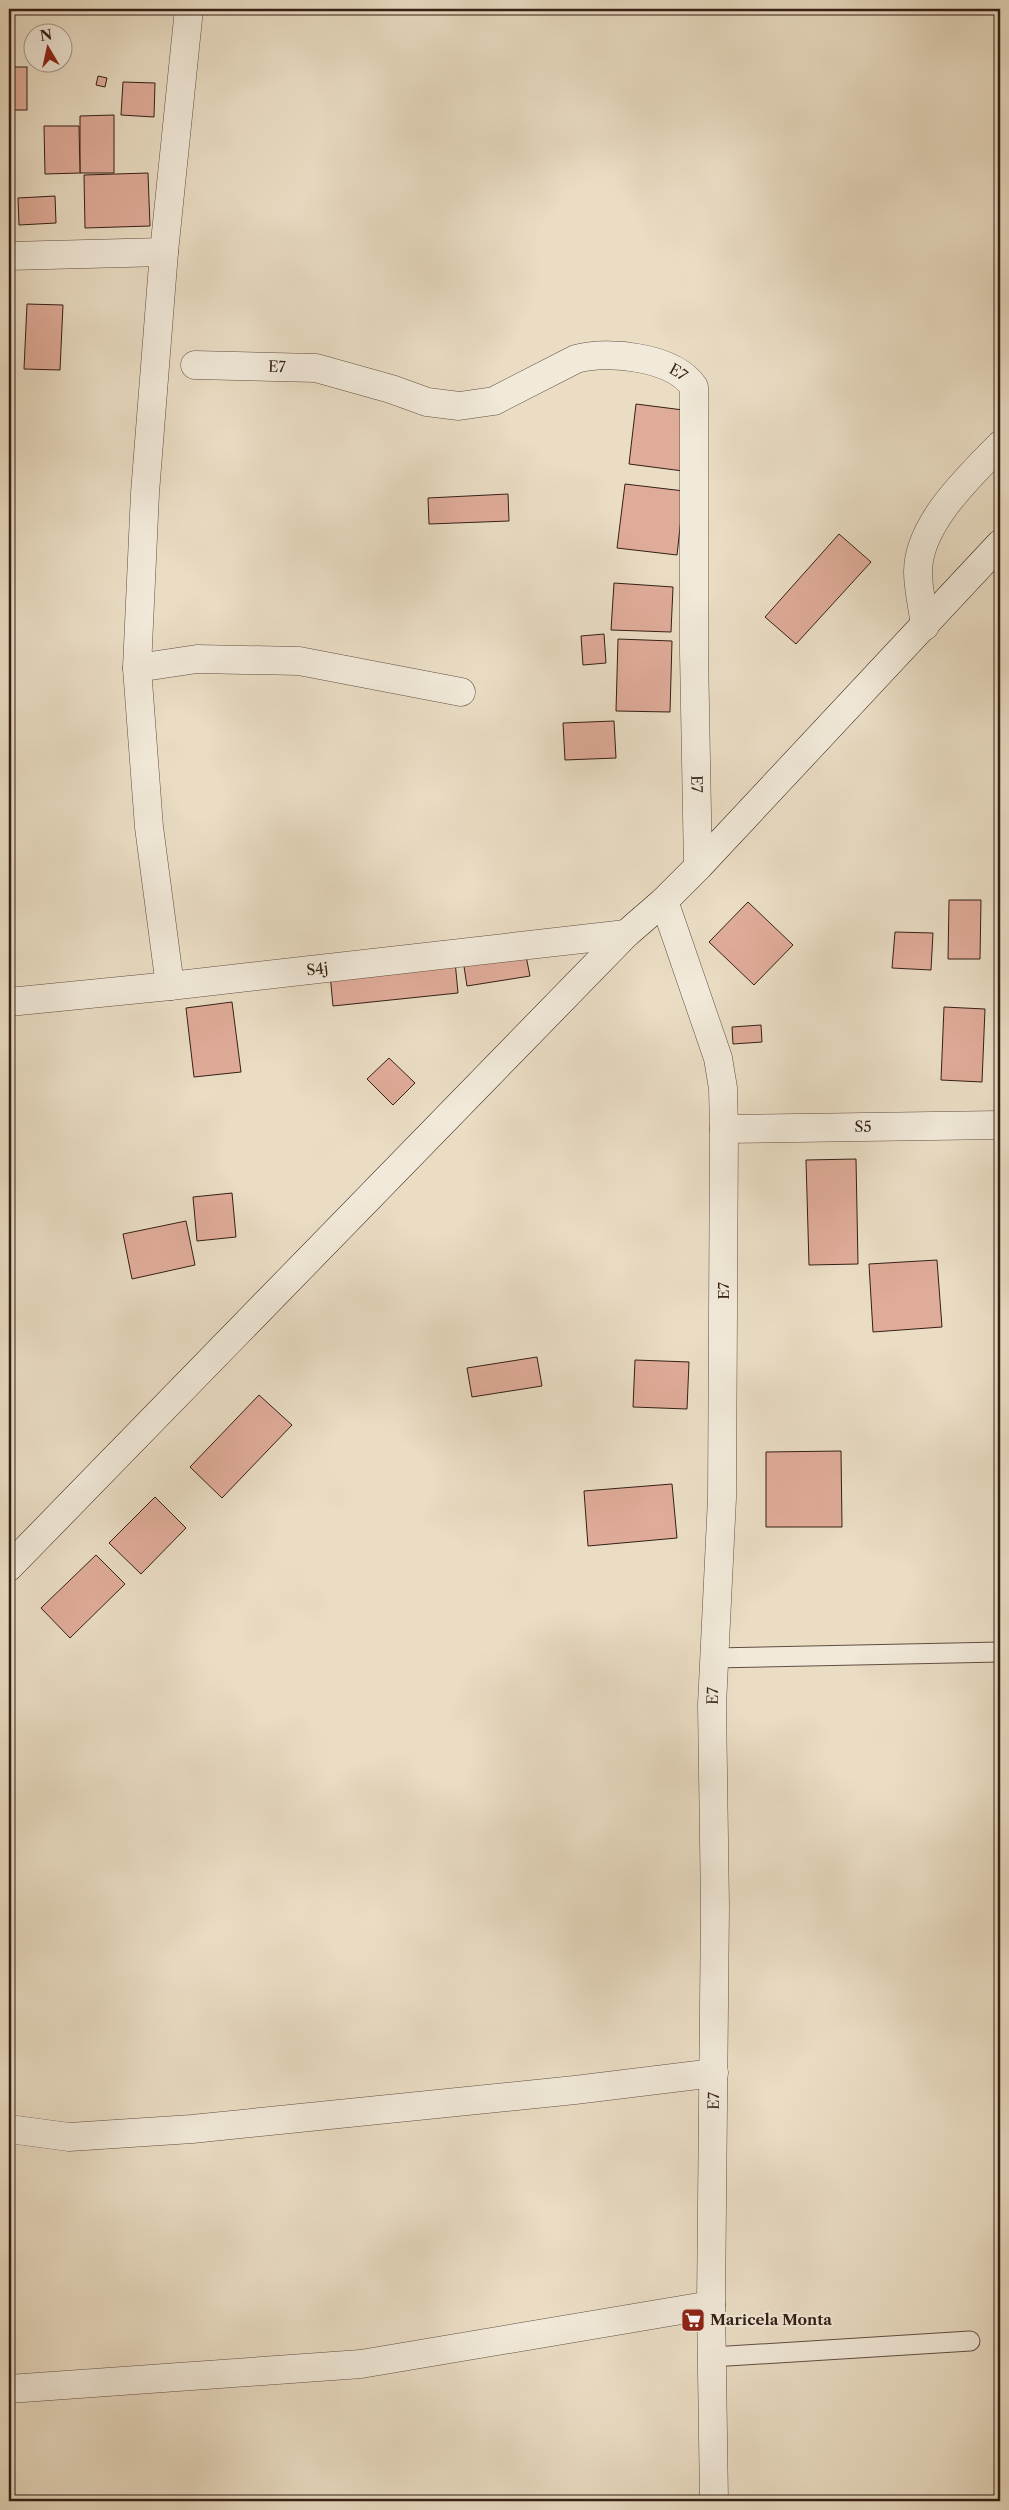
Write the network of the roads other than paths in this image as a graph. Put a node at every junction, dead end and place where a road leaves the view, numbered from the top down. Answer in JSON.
{"nodes":[{"id":1,"x":189,"y":9,"type":"edge"},
{"id":2,"x":164,"y":252,"type":"junction"},
{"id":3,"x":9,"y":256,"type":"edge"},
{"id":4,"x":195,"y":365,"type":"dead end"},
{"id":5,"x":1000,"y":445,"type":"edge"},
{"id":6,"x":1000,"y":544,"type":"edge"},
{"id":7,"x":925,"y":626,"type":"junction"},
{"id":8,"x":136,"y":668,"type":"junction"},
{"id":9,"x":461,"y":692,"type":"dead end"},
{"id":10,"x":698,"y":867,"type":"junction"},
{"id":11,"x":664,"y":901,"type":"junction"},
{"id":12,"x":626,"y":934,"type":"junction"},
{"id":13,"x":170,"y":986,"type":"junction"},
{"id":14,"x":9,"y":1002,"type":"edge"},
{"id":15,"x":1000,"y":1125,"type":"edge"},
{"id":16,"x":724,"y":1130,"type":"junction"},
{"id":17,"x":9,"y":1567,"type":"edge"},
{"id":18,"x":1000,"y":1652,"type":"edge"},
{"id":19,"x":714,"y":1658,"type":"junction"},
{"id":20,"x":714,"y":2073,"type":"junction"},
{"id":21,"x":9,"y":2129,"type":"edge"},
{"id":22,"x":711,"y":2304,"type":"junction"},
{"id":23,"x":970,"y":2340,"type":"dead end"},
{"id":24,"x":712,"y":2357,"type":"junction"},
{"id":25,"x":9,"y":2389,"type":"edge"},
{"id":26,"x":714,"y":2501,"type":"edge"}],
"edges":[{"from":1,"to":2,"type":"street"},
{"from":2,"to":3,"type":"street"},
{"from":2,"to":8,"type":"street"},
{"from":4,"to":10,"type":"street","name":"E7"},
{"from":5,"to":7,"type":"street"},
{"from":6,"to":7,"type":"street"},
{"from":7,"to":10,"type":"street"},
{"from":8,"to":9,"type":"street"},
{"from":8,"to":13,"type":"street"},
{"from":10,"to":11,"type":"street"},
{"from":11,"to":12,"type":"street"},
{"from":11,"to":16,"type":"street","name":"E7"},
{"from":12,"to":13,"type":"street","name":"S4j"},
{"from":12,"to":17,"type":"street"},
{"from":13,"to":14,"type":"street","name":"S4j"},
{"from":15,"to":16,"type":"street","name":"S5"},
{"from":16,"to":19,"type":"street","name":"E7"},
{"from":18,"to":19,"type":"lane"},
{"from":19,"to":20,"type":"street","name":"E7"},
{"from":20,"to":21,"type":"street"},
{"from":20,"to":22,"type":"street","name":"E7"},
{"from":22,"to":24,"type":"street","name":"E7"},
{"from":22,"to":25,"type":"street"},
{"from":23,"to":24,"type":"lane"},
{"from":24,"to":26,"type":"street","name":"E7"}]}
